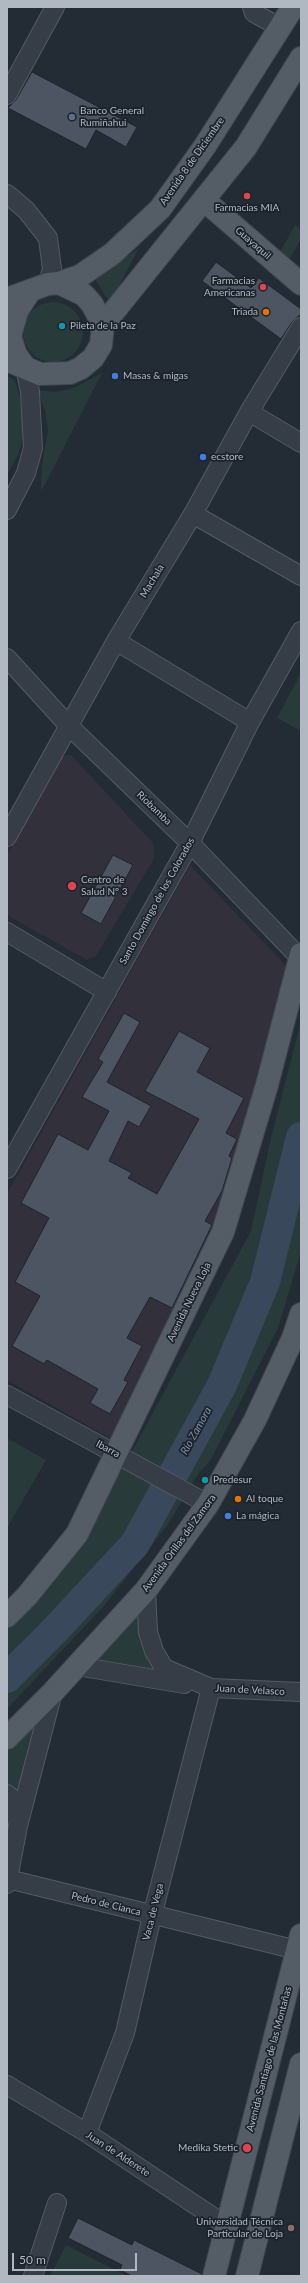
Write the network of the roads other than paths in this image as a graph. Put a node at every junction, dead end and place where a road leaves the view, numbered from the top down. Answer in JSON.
{"nodes":[{"id":1,"x":55,"y":7,"type":"edge"},
{"id":2,"x":252,"y":7,"type":"edge"},
{"id":3,"x":265,"y":7,"type":"edge"},
{"id":4,"x":286,"y":18,"type":"edge"},
{"id":5,"x":301,"y":58,"type":"edge"},
{"id":6,"x":7,"y":96,"type":"edge"},
{"id":7,"x":7,"y":194,"type":"edge"},
{"id":8,"x":205,"y":201,"type":"junction"},
{"id":9,"x":301,"y":284,"type":"edge"},
{"id":10,"x":46,"y":286,"type":"junction"},
{"id":11,"x":7,"y":299,"type":"edge"},
{"id":12,"x":103,"y":325,"type":"junction"},
{"id":13,"x":301,"y":327,"type":"edge"},
{"id":14,"x":16,"y":364,"type":"edge"},
{"id":15,"x":249,"y":412,"type":"junction"},
{"id":16,"x":301,"y":442,"type":"edge"},
{"id":17,"x":7,"y":510,"type":"edge"},
{"id":18,"x":193,"y":514,"type":"junction"},
{"id":19,"x":301,"y":576,"type":"edge"},
{"id":20,"x":301,"y":631,"type":"edge"},
{"id":21,"x":116,"y":642,"type":"junction"},
{"id":22,"x":7,"y":658,"type":"edge"},
{"id":23,"x":250,"y":722,"type":"junction"},
{"id":24,"x":68,"y":725,"type":"junction"},
{"id":25,"x":7,"y":837,"type":"edge"},
{"id":26,"x":190,"y":842,"type":"junction"},
{"id":27,"x":7,"y":932,"type":"edge"},
{"id":28,"x":300,"y":956,"type":"edge"},
{"id":29,"x":107,"y":992,"type":"junction"},
{"id":30,"x":7,"y":1169,"type":"edge"},
{"id":31,"x":301,"y":1314,"type":"edge"},
{"id":32,"x":7,"y":1395,"type":"edge"},
{"id":33,"x":123,"y":1457,"type":"junction"},
{"id":34,"x":202,"y":1500,"type":"junction"},
{"id":35,"x":146,"y":1590,"type":"junction"},
{"id":36,"x":7,"y":1616,"type":"edge"},
{"id":37,"x":77,"y":1666,"type":"junction"},
{"id":38,"x":211,"y":1688,"type":"junction"},
{"id":39,"x":53,"y":1692,"type":"junction"},
{"id":40,"x":301,"y":1692,"type":"edge"},
{"id":41,"x":7,"y":1738,"type":"edge"},
{"id":42,"x":7,"y":1794,"type":"edge"},
{"id":43,"x":18,"y":1826,"type":"junction"},
{"id":44,"x":8,"y":1881,"type":"edge"},
{"id":45,"x":152,"y":1916,"type":"junction"},
{"id":46,"x":299,"y":1942,"type":"edge"},
{"id":47,"x":301,"y":2064,"type":"edge"},
{"id":48,"x":7,"y":2085,"type":"edge"},
{"id":49,"x":88,"y":2133,"type":"junction"},
{"id":50,"x":57,"y":2203,"type":"dead end"},
{"id":51,"x":227,"y":2226,"type":"junction"},
{"id":52,"x":33,"y":2276,"type":"edge"},
{"id":53,"x":214,"y":2276,"type":"edge"},
{"id":54,"x":247,"y":2276,"type":"edge"}],
"edges":[{"from":1,"to":6,"type":"street"},
{"from":2,"to":4,"type":"street"},
{"from":3,"to":4,"type":"street"},
{"from":4,"to":10,"type":"main road","name":"Avenida 8 de Diciembre"},
{"from":5,"to":8,"type":"main road"},
{"from":7,"to":10,"type":"street"},
{"from":8,"to":9,"type":"main road","name":"Guayaquil"},
{"from":8,"to":12,"type":"main road"},
{"from":10,"to":11,"type":"main road","name":"Avenida 8 de Diciembre"},
{"from":10,"to":12,"type":"main road"},
{"from":10,"to":14,"type":"main road"},
{"from":12,"to":14,"type":"main road"},
{"from":13,"to":15,"type":"street","name":"Machala"},
{"from":14,"to":17,"type":"street"},
{"from":15,"to":16,"type":"street"},
{"from":15,"to":18,"type":"street","name":"Machala"},
{"from":18,"to":19,"type":"street"},
{"from":18,"to":21,"type":"street","name":"Machala"},
{"from":20,"to":23,"type":"street","name":"Santo Domingo de los Colorados"},
{"from":21,"to":23,"type":"street"},
{"from":21,"to":24,"type":"street","name":"Machala"},
{"from":22,"to":24,"type":"street","name":"Riobamba"},
{"from":23,"to":26,"type":"street","name":"Santo Domingo de los Colorados"},
{"from":24,"to":25,"type":"street","name":"Machala"},
{"from":24,"to":26,"type":"street","name":"Riobamba"},
{"from":26,"to":28,"type":"street","name":"Riobamba"},
{"from":26,"to":29,"type":"street","name":"Santo Domingo de los Colorados"},
{"from":27,"to":29,"type":"street"},
{"from":28,"to":33,"type":"main road","name":"Avenida Nueva Loja"},
{"from":29,"to":30,"type":"street","name":"Santo Domingo de los Colorados"},
{"from":31,"to":34,"type":"main road","name":"Avenida Orillas del Zamora"},
{"from":32,"to":33,"type":"street","name":"Ibarra"},
{"from":33,"to":34,"type":"street","name":"Ibarra"},
{"from":33,"to":36,"type":"main road","name":"Avenida Nueva Loja"},
{"from":34,"to":35,"type":"main road","name":"Avenida Orillas del Zamora"},
{"from":35,"to":37,"type":"main road","name":"Avenida Orillas del Zamora"},
{"from":35,"to":38,"type":"street","name":"Juan de Velasco"},
{"from":37,"to":38,"type":"street"},
{"from":37,"to":39,"type":"main road","name":"Avenida Orillas del Zamora"},
{"from":38,"to":40,"type":"street","name":"Juan de Velasco"},
{"from":38,"to":45,"type":"street","name":"Vaca de Vega"},
{"from":39,"to":41,"type":"main road","name":"Avenida Orillas del Zamora"},
{"from":39,"to":43,"type":"street"},
{"from":42,"to":43,"type":"street"},
{"from":43,"to":44,"type":"street"},
{"from":44,"to":45,"type":"street","name":"Pedro de Cianca"},
{"from":45,"to":46,"type":"street","name":"Pedro de Cianca"},
{"from":45,"to":49,"type":"street","name":"Vaca de Vega"},
{"from":46,"to":51,"type":"main road","name":"Avenida Santiago de las Montañas"},
{"from":47,"to":54,"type":"main road"},
{"from":48,"to":49,"type":"street","name":"Juan de Alderete"},
{"from":49,"to":51,"type":"street","name":"Juan de Alderete"},
{"from":50,"to":52,"type":"street"},
{"from":51,"to":53,"type":"main road","name":"Avenida Santiago de las Montañas"}]}
